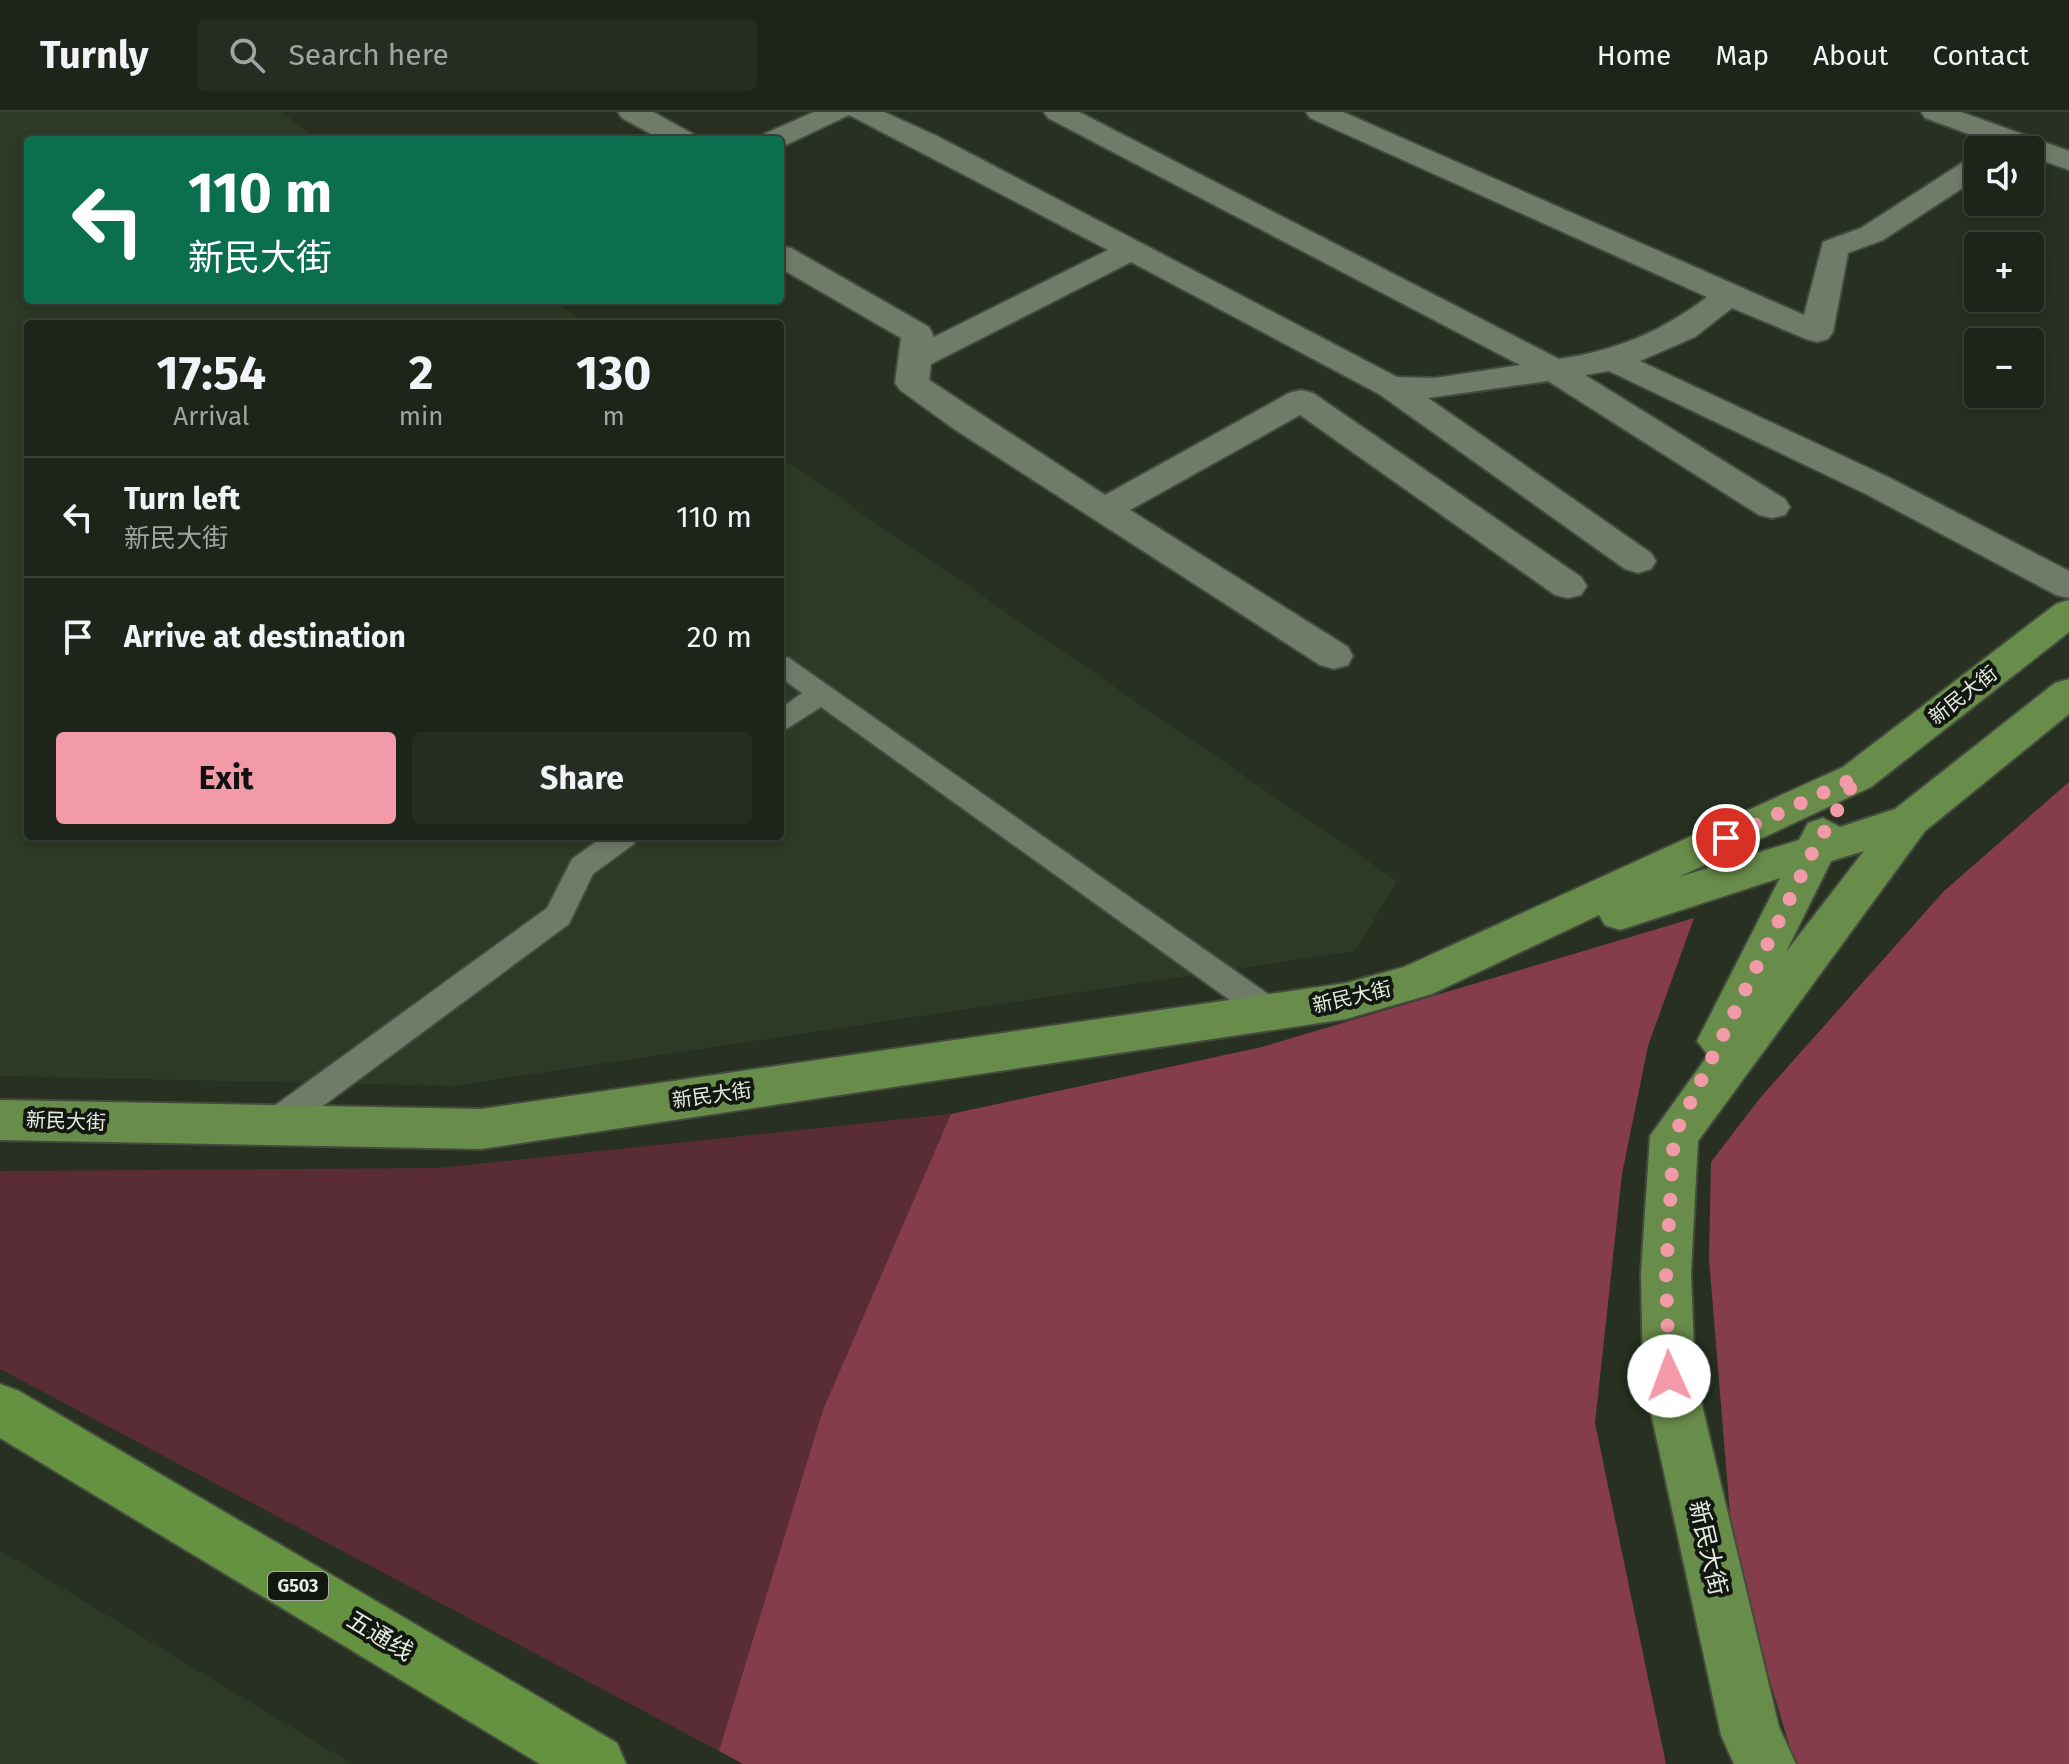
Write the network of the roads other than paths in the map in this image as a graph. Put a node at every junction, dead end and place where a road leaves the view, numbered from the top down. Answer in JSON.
{"nodes":[{"id":1,"x":632,"y":112,"type":"edge"},
{"id":2,"x":837,"y":112,"type":"edge"},
{"id":3,"x":861,"y":112,"type":"edge"},
{"id":4,"x":1058,"y":112,"type":"edge"},
{"id":5,"x":1320,"y":112,"type":"edge"},
{"id":6,"x":1935,"y":112,"type":"edge"},
{"id":7,"x":676,"y":136,"type":"edge"},
{"id":8,"x":783,"y":136,"type":"edge"},
{"id":9,"x":1989,"y":136,"type":"edge"},
{"id":10,"x":2044,"y":154,"type":"edge"},
{"id":11,"x":2069,"y":161,"type":"edge"},
{"id":12,"x":1964,"y":174,"type":"edge"},
{"id":13,"x":1132,"y":250,"type":"junction"},
{"id":14,"x":784,"y":257,"type":"edge"},
{"id":15,"x":1729,"y":295,"type":"junction"},
{"id":16,"x":915,"y":359,"type":"junction"},
{"id":17,"x":1613,"y":361,"type":"junction"},
{"id":18,"x":1554,"y":370,"type":"junction"},
{"id":19,"x":1391,"y":387,"type":"junction"},
{"id":20,"x":1772,"y":507,"type":"dead end"},
{"id":21,"x":1104,"y":510,"type":"junction"},
{"id":22,"x":1638,"y":561,"type":"dead end"},
{"id":23,"x":1568,"y":586,"type":"dead end"},
{"id":24,"x":2069,"y":586,"type":"edge"},
{"id":25,"x":2069,"y":613,"type":"edge"},
{"id":26,"x":1334,"y":656,"type":"dead end"},
{"id":27,"x":784,"y":667,"type":"edge"},
{"id":28,"x":821,"y":693,"type":"junction"},
{"id":29,"x":2069,"y":693,"type":"edge"},
{"id":30,"x":784,"y":720,"type":"edge"},
{"id":31,"x":1857,"y":777,"type":"junction"},
{"id":32,"x":1910,"y":820,"type":"junction"},
{"id":33,"x":619,"y":840,"type":"edge"},
{"id":34,"x":1814,"y":849,"type":"junction"},
{"id":35,"x":1416,"y":981,"type":"junction"},
{"id":36,"x":1270,"y":1012,"type":"junction"},
{"id":37,"x":0,"y":1120,"type":"edge"},
{"id":38,"x":270,"y":1127,"type":"junction"},
{"id":39,"x":1674,"y":1136,"type":"junction"},
{"id":40,"x":0,"y":1409,"type":"edge"},
{"id":41,"x":596,"y":1764,"type":"edge"},
{"id":42,"x":1766,"y":1764,"type":"edge"}],
"edges":[{"from":1,"to":7,"type":"street"},
{"from":2,"to":8,"type":"street"},
{"from":3,"to":13,"type":"street"},
{"from":4,"to":18,"type":"street"},
{"from":5,"to":15,"type":"street"},
{"from":6,"to":9,"type":"street"},
{"from":10,"to":11,"type":"street"},
{"from":12,"to":15,"type":"street"},
{"from":13,"to":16,"type":"street"},
{"from":13,"to":19,"type":"street"},
{"from":14,"to":16,"type":"street"},
{"from":15,"to":17,"type":"street"},
{"from":16,"to":21,"type":"street"},
{"from":17,"to":18,"type":"street"},
{"from":17,"to":24,"type":"street"},
{"from":18,"to":19,"type":"street"},
{"from":18,"to":20,"type":"street"},
{"from":19,"to":22,"type":"street"},
{"from":21,"to":23,"type":"street"},
{"from":21,"to":26,"type":"street"},
{"from":25,"to":31,"type":"main road","name":"新民大街"},
{"from":27,"to":28,"type":"lane"},
{"from":28,"to":30,"type":"lane"},
{"from":28,"to":36,"type":"lane"},
{"from":29,"to":32,"type":"main road","name":"新民大街"},
{"from":31,"to":34,"type":"main road","name":"新民大街"},
{"from":31,"to":35,"type":"main road","name":"新民大街"},
{"from":32,"to":34,"type":"main road","name":"新民大街"},
{"from":32,"to":39,"type":"main road","name":"新民大街"},
{"from":33,"to":38,"type":"lane"},
{"from":34,"to":35,"type":"main road","name":"新民大街"},
{"from":34,"to":39,"type":"main road","name":"新民大街"},
{"from":35,"to":36,"type":"main road","name":"新民大街"},
{"from":36,"to":38,"type":"main road","name":"新民大街"},
{"from":37,"to":38,"type":"main road","name":"新民大街"},
{"from":39,"to":42,"type":"main road","name":"新民大街"},
{"from":40,"to":41,"type":"highway","name":"五通线","number":"G503"}]}
